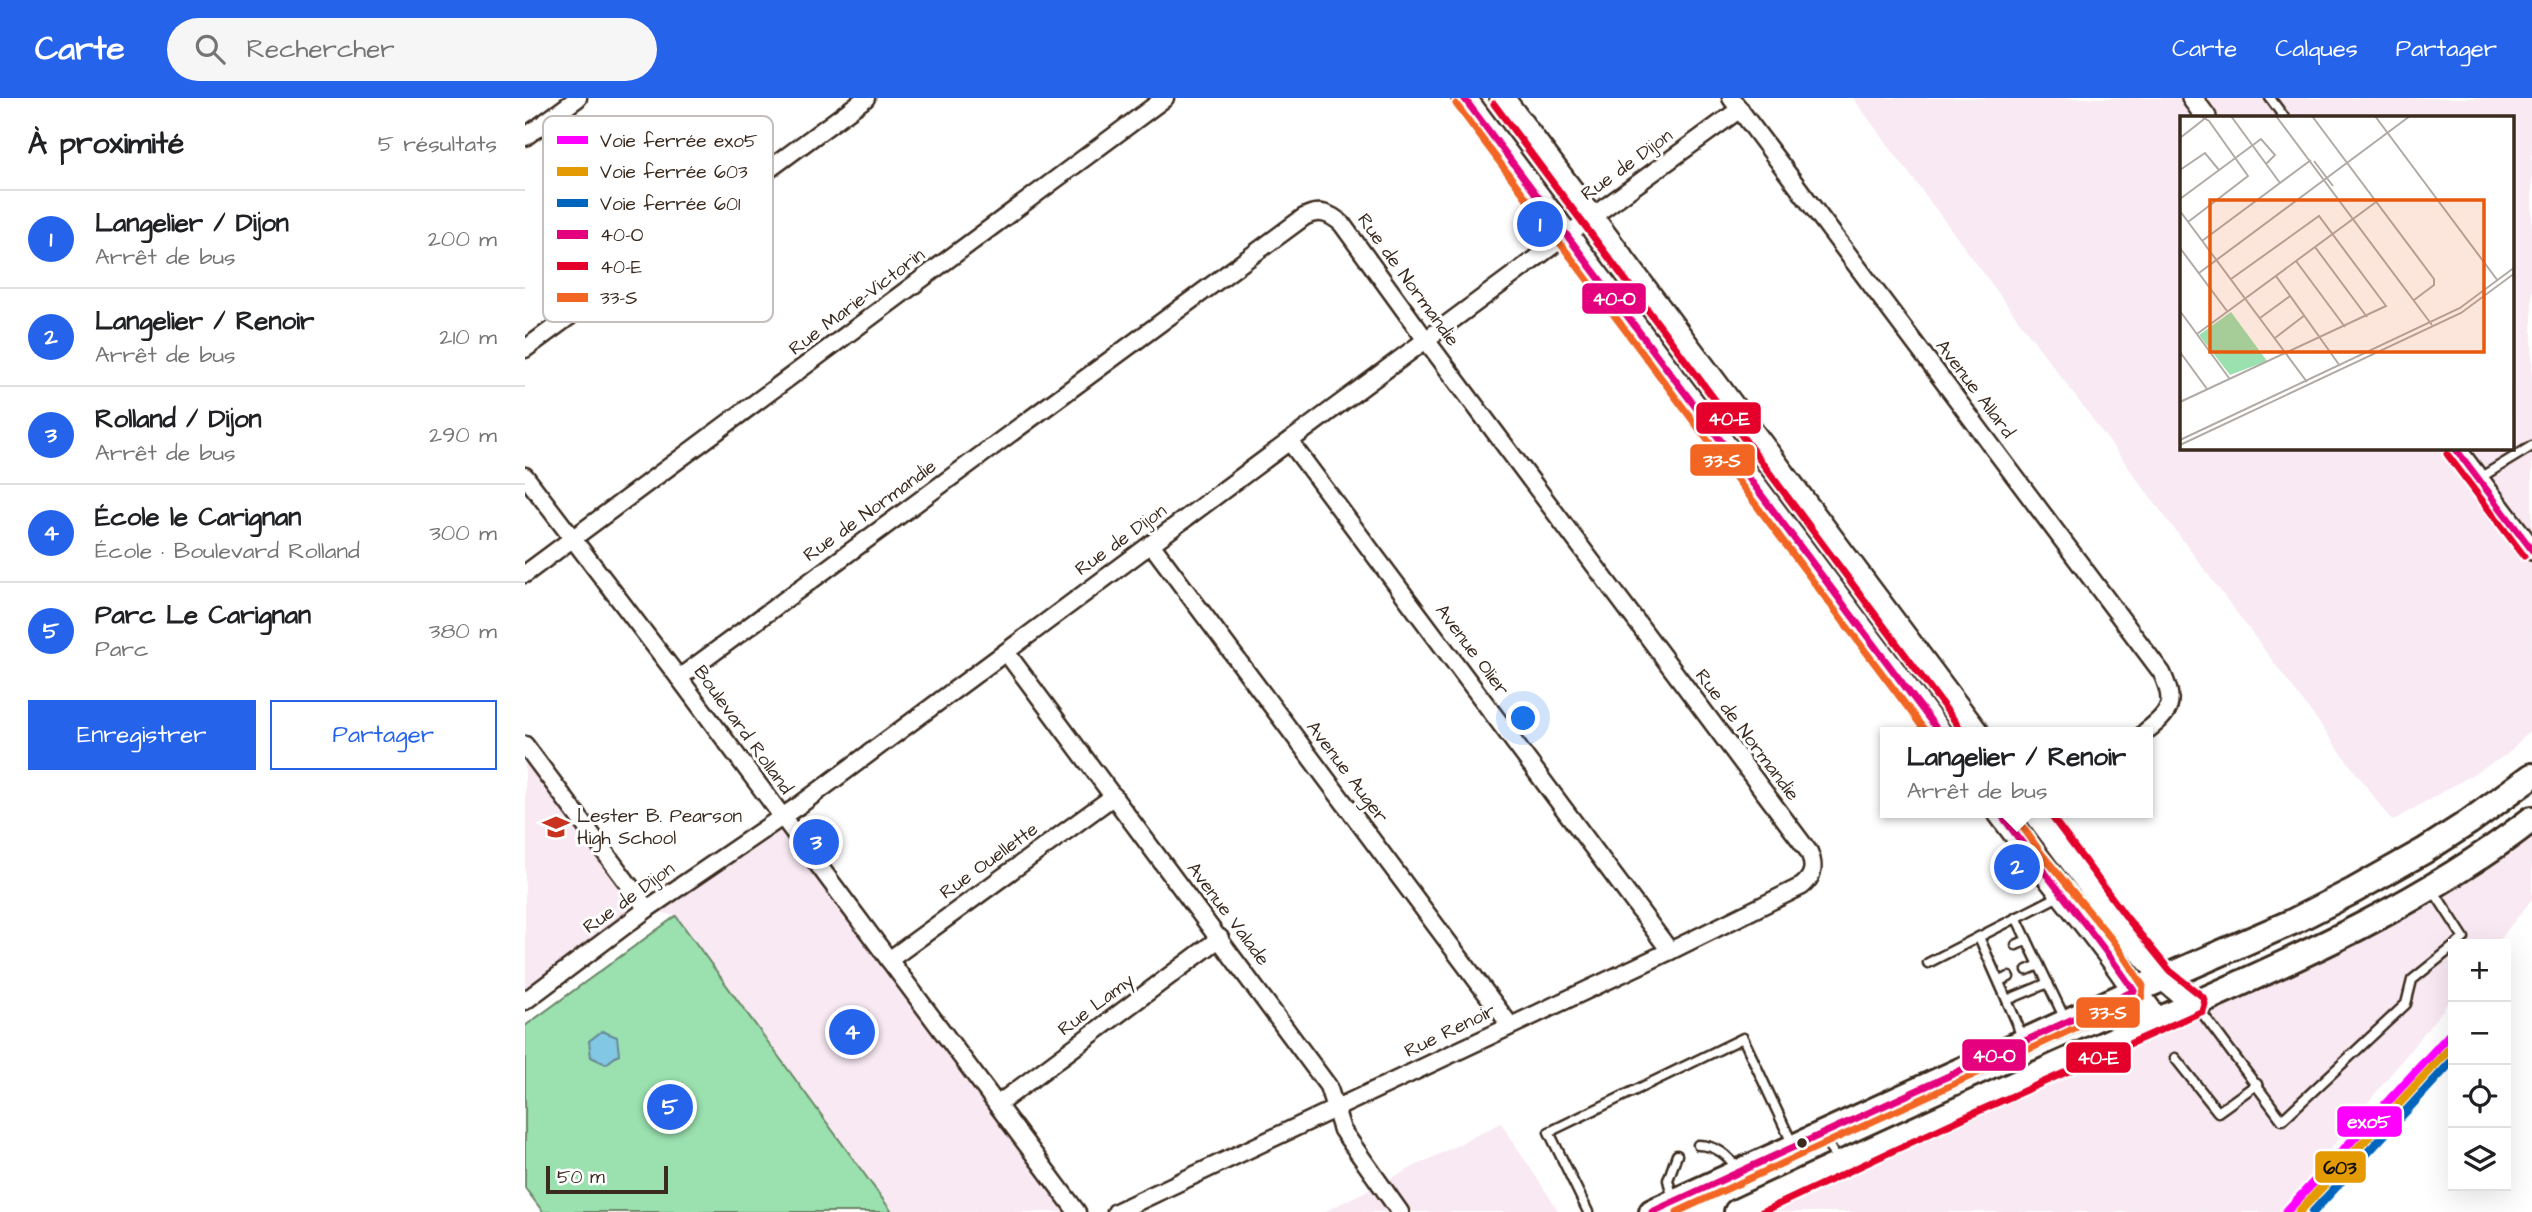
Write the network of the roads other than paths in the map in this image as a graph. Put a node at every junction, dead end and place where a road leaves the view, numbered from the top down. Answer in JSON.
{"nodes":[{"id":1,"x":578,"y":98,"type":"edge"},
{"id":2,"x":866,"y":98,"type":"edge"},
{"id":3,"x":1165,"y":98,"type":"edge"},
{"id":4,"x":1464,"y":98,"type":"edge"},
{"id":5,"x":1502,"y":98,"type":"edge"},
{"id":6,"x":2192,"y":98,"type":"edge"},
{"id":7,"x":2270,"y":98,"type":"edge"},
{"id":8,"x":1735,"y":104,"type":"edge"},
{"id":9,"x":554,"y":116,"type":"edge"},
{"id":10,"x":2205,"y":116,"type":"edge"},
{"id":11,"x":2283,"y":116,"type":"edge"},
{"id":12,"x":543,"y":124,"type":"edge"},
{"id":13,"x":525,"y":137,"type":"edge"},
{"id":14,"x":773,"y":166,"type":"edge"},
{"id":15,"x":1592,"y":217,"type":"junction"},
{"id":16,"x":1567,"y":235,"type":"junction"},
{"id":17,"x":562,"y":322,"type":"edge"},
{"id":18,"x":1426,"y":340,"type":"junction"},
{"id":19,"x":525,"y":349,"type":"edge"},
{"id":20,"x":1290,"y":442,"type":"junction"},
{"id":21,"x":2532,"y":446,"type":"edge"},
{"id":22,"x":2456,"y":450,"type":"edge"},
{"id":23,"x":525,"y":476,"type":"edge"},
{"id":24,"x":2478,"y":479,"type":"junction"},
{"id":25,"x":573,"y":540,"type":"junction"},
{"id":26,"x":1151,"y":544,"type":"junction"},
{"id":27,"x":2532,"y":550,"type":"edge"},
{"id":28,"x":525,"y":574,"type":"edge"},
{"id":29,"x":1006,"y":652,"type":"junction"},
{"id":30,"x":679,"y":678,"type":"junction"},
{"id":31,"x":1935,"y":727,"type":"edge"},
{"id":32,"x":1972,"y":727,"type":"edge"},
{"id":33,"x":2152,"y":727,"type":"edge"},
{"id":34,"x":525,"y":745,"type":"edge"},
{"id":35,"x":2532,"y":776,"type":"edge"},
{"id":36,"x":1114,"y":796,"type":"junction"},
{"id":37,"x":781,"y":817,"type":"junction"},
{"id":38,"x":2004,"y":818,"type":"edge"},
{"id":39,"x":2034,"y":818,"type":"edge"},
{"id":40,"x":2042,"y":818,"type":"edge"},
{"id":41,"x":2532,"y":818,"type":"edge"},
{"id":42,"x":2015,"y":833,"type":"junction"},
{"id":43,"x":1802,"y":886,"type":"joint"},
{"id":44,"x":2431,"y":888,"type":"junction"},
{"id":45,"x":2062,"y":895,"type":"junction"},
{"id":46,"x":647,"y":909,"type":"junction"},
{"id":47,"x":2016,"y":917,"type":"junction"},
{"id":48,"x":1979,"y":937,"type":"junction"},
{"id":49,"x":1220,"y":938,"type":"junction"},
{"id":50,"x":2464,"y":939,"type":"edge"},
{"id":51,"x":2027,"y":940,"type":"junction"},
{"id":52,"x":2015,"y":945,"type":"dead end"},
{"id":53,"x":1670,"y":951,"type":"junction"},
{"id":54,"x":2448,"y":952,"type":"edge"},
{"id":55,"x":1997,"y":953,"type":"dead end"},
{"id":56,"x":1988,"y":957,"type":"junction"},
{"id":57,"x":889,"y":960,"type":"junction"},
{"id":58,"x":1928,"y":963,"type":"dead end"},
{"id":59,"x":2039,"y":965,"type":"junction"},
{"id":60,"x":2027,"y":970,"type":"dead end"},
{"id":61,"x":2009,"y":977,"type":"dead end"},
{"id":62,"x":2163,"y":978,"type":"junction"},
{"id":63,"x":1999,"y":981,"type":"junction"},
{"id":64,"x":2048,"y":983,"type":"junction"},
{"id":65,"x":2134,"y":991,"type":"junction"},
{"id":66,"x":2007,"y":1000,"type":"junction"},
{"id":67,"x":525,"y":1001,"type":"edge"},
{"id":68,"x":2195,"y":1004,"type":"junction"},
{"id":69,"x":2158,"y":1021,"type":"junction"},
{"id":70,"x":2066,"y":1022,"type":"junction"},
{"id":71,"x":1510,"y":1025,"type":"junction"},
{"id":72,"x":2023,"y":1042,"type":"junction"},
{"id":73,"x":2175,"y":1058,"type":"dead end"},
{"id":74,"x":2257,"y":1084,"type":"junction"},
{"id":75,"x":997,"y":1105,"type":"junction"},
{"id":76,"x":1336,"y":1110,"type":"junction"},
{"id":77,"x":1823,"y":1134,"type":"junction"},
{"id":78,"x":1697,"y":1145,"type":"dead end"},
{"id":79,"x":1794,"y":1147,"type":"junction"},
{"id":80,"x":1677,"y":1155,"type":"dead end"},
{"id":81,"x":1840,"y":1164,"type":"junction"},
{"id":82,"x":1739,"y":1173,"type":"junction"},
{"id":83,"x":1663,"y":1207,"type":"edge"},
{"id":84,"x":1077,"y":1212,"type":"edge"},
{"id":85,"x":1115,"y":1212,"type":"edge"},
{"id":86,"x":1400,"y":1212,"type":"edge"},
{"id":87,"x":1588,"y":1212,"type":"edge"},
{"id":88,"x":1737,"y":1212,"type":"edge"}],
"edges":[{"from":1,"to":9,"type":"street"},
{"from":2,"to":14,"type":"street"},
{"from":3,"to":25,"type":"street","name":"Rue Marie-Victorin"},
{"from":4,"to":16,"type":"main road"},
{"from":5,"to":15,"type":"main road"},
{"from":6,"to":10,"type":"street"},
{"from":7,"to":11,"type":"lane"},
{"from":8,"to":15,"type":"street","name":"Rue de Dijon"},
{"from":8,"to":33,"type":"street","name":"Avenue Allard"},
{"from":12,"to":13,"type":"street"},
{"from":15,"to":16,"type":"street","name":"Rue de Dijon"},
{"from":15,"to":32,"type":"main road"},
{"from":16,"to":18,"type":"street","name":"Rue de Dijon"},
{"from":16,"to":31,"type":"main road"},
{"from":17,"to":19,"type":"street"},
{"from":18,"to":20,"type":"street","name":"Rue de Dijon"},
{"from":18,"to":30,"type":"street","name":"Rue de Normandie"},
{"from":18,"to":43,"type":"street","name":"Rue de Normandie"},
{"from":20,"to":26,"type":"street","name":"Rue de Dijon"},
{"from":20,"to":53,"type":"street","name":"Avenue Olier"},
{"from":21,"to":24,"type":"lane"},
{"from":22,"to":24,"type":"street"},
{"from":23,"to":25,"type":"street","name":"Boulevard Rolland"},
{"from":24,"to":27,"type":"street"},
{"from":25,"to":28,"type":"street","name":"Rue Marie-Victorin"},
{"from":25,"to":30,"type":"street","name":"Boulevard Rolland"},
{"from":26,"to":29,"type":"street","name":"Rue de Dijon"},
{"from":26,"to":71,"type":"street","name":"Avenue Auger"},
{"from":29,"to":36,"type":"street","name":"Avenue Valade"},
{"from":29,"to":37,"type":"street","name":"Rue de Dijon"},
{"from":30,"to":37,"type":"street","name":"Boulevard Rolland"},
{"from":34,"to":46,"type":"street"},
{"from":35,"to":62,"type":"main road"},
{"from":36,"to":49,"type":"street","name":"Avenue Valade"},
{"from":36,"to":57,"type":"street","name":"Rue Ouellette"},
{"from":37,"to":46,"type":"street","name":"Rue de Dijon"},
{"from":37,"to":57,"type":"street","name":"Boulevard Rolland"},
{"from":38,"to":42,"type":"main road"},
{"from":39,"to":42,"type":"street"},
{"from":40,"to":62,"type":"main road"},
{"from":41,"to":44,"type":"main road"},
{"from":42,"to":45,"type":"main road"},
{"from":43,"to":53,"type":"street","name":"Rue Renoir"},
{"from":44,"to":50,"type":"lane"},
{"from":44,"to":68,"type":"main road"},
{"from":45,"to":47,"type":"lane"},
{"from":45,"to":65,"type":"main road"},
{"from":46,"to":67,"type":"street","name":"Rue de Dijon"},
{"from":47,"to":48,"type":"lane"},
{"from":47,"to":51,"type":"lane"},
{"from":48,"to":56,"type":"lane"},
{"from":48,"to":58,"type":"lane"},
{"from":49,"to":75,"type":"street","name":"Rue Lamy"},
{"from":49,"to":76,"type":"street","name":"Avenue Valade"},
{"from":51,"to":52,"type":"lane"},
{"from":51,"to":59,"type":"lane"},
{"from":53,"to":71,"type":"street","name":"Rue Renoir"},
{"from":54,"to":74,"type":"lane"},
{"from":55,"to":56,"type":"lane"},
{"from":56,"to":63,"type":"lane"},
{"from":57,"to":75,"type":"street","name":"Boulevard Rolland"},
{"from":59,"to":60,"type":"lane"},
{"from":59,"to":64,"type":"lane"},
{"from":61,"to":63,"type":"lane"},
{"from":62,"to":65,"type":"main road"},
{"from":62,"to":68,"type":"main road"},
{"from":63,"to":66,"type":"lane"},
{"from":64,"to":66,"type":"lane"},
{"from":64,"to":70,"type":"lane"},
{"from":65,"to":69,"type":"main road"},
{"from":65,"to":70,"type":"main road"},
{"from":66,"to":72,"type":"lane"},
{"from":68,"to":69,"type":"main road"},
{"from":68,"to":74,"type":"lane"},
{"from":69,"to":81,"type":"main road"},
{"from":70,"to":72,"type":"main road"},
{"from":71,"to":76,"type":"street","name":"Rue Renoir"},
{"from":72,"to":77,"type":"main road"},
{"from":73,"to":74,"type":"lane"},
{"from":75,"to":84,"type":"street","name":"Boulevard Rolland"},
{"from":76,"to":85,"type":"street","name":"Rue Renoir"},
{"from":76,"to":86,"type":"street","name":"Avenue Valade"},
{"from":77,"to":79,"type":"main road"},
{"from":77,"to":81,"type":"lane"},
{"from":78,"to":82,"type":"lane"},
{"from":79,"to":82,"type":"main road"},
{"from":79,"to":87,"type":"lane"},
{"from":80,"to":83,"type":"lane"},
{"from":81,"to":88,"type":"main road"},
{"from":82,"to":83,"type":"main road"}]}
